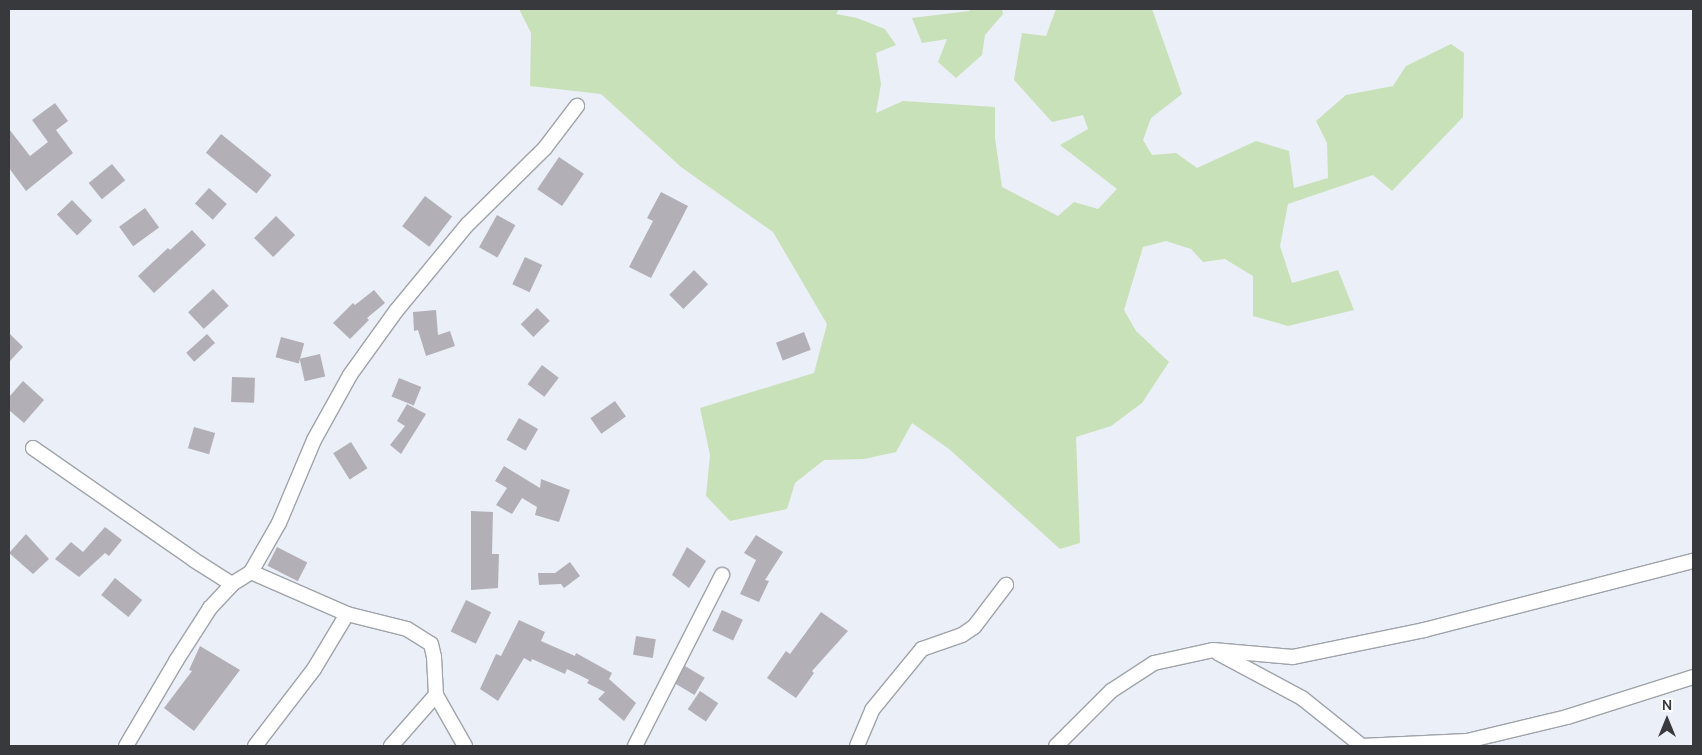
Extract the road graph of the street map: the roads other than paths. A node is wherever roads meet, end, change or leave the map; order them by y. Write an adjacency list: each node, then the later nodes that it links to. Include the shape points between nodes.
1 (577, 106): 4 (street, via 545,148 468,225 396,311 350,375 314,440 279,522)
2 (33, 448): 6 (street)
3 (1693, 561): 9 (street, via 1424,630 1293,658)
4 (251, 572): 6 (street); 8 (street)
5 (722, 575): 16 (street)
6 (232, 584): 12 (street, via 193,632)
7 (1006, 584): 17 (street, via 974,627 962,635 922,649 872,710)
8 (347, 614): 11 (street, via 407,629 431,644); 13 (street, via 314,670)
9 (1213, 650): 18 (street, via 1154,663 1111,691); 19 (street, via 1302,698)
10 (1693, 676): 19 (street, via 1567,717 1467,741)
11 (436, 695): 14 (street); 15 (street)
12 (126, 746)
13 (255, 746)
14 (391, 746)
15 (465, 746)
16 (635, 746)
17 (857, 746)
18 (1056, 746)
19 (1361, 746)

